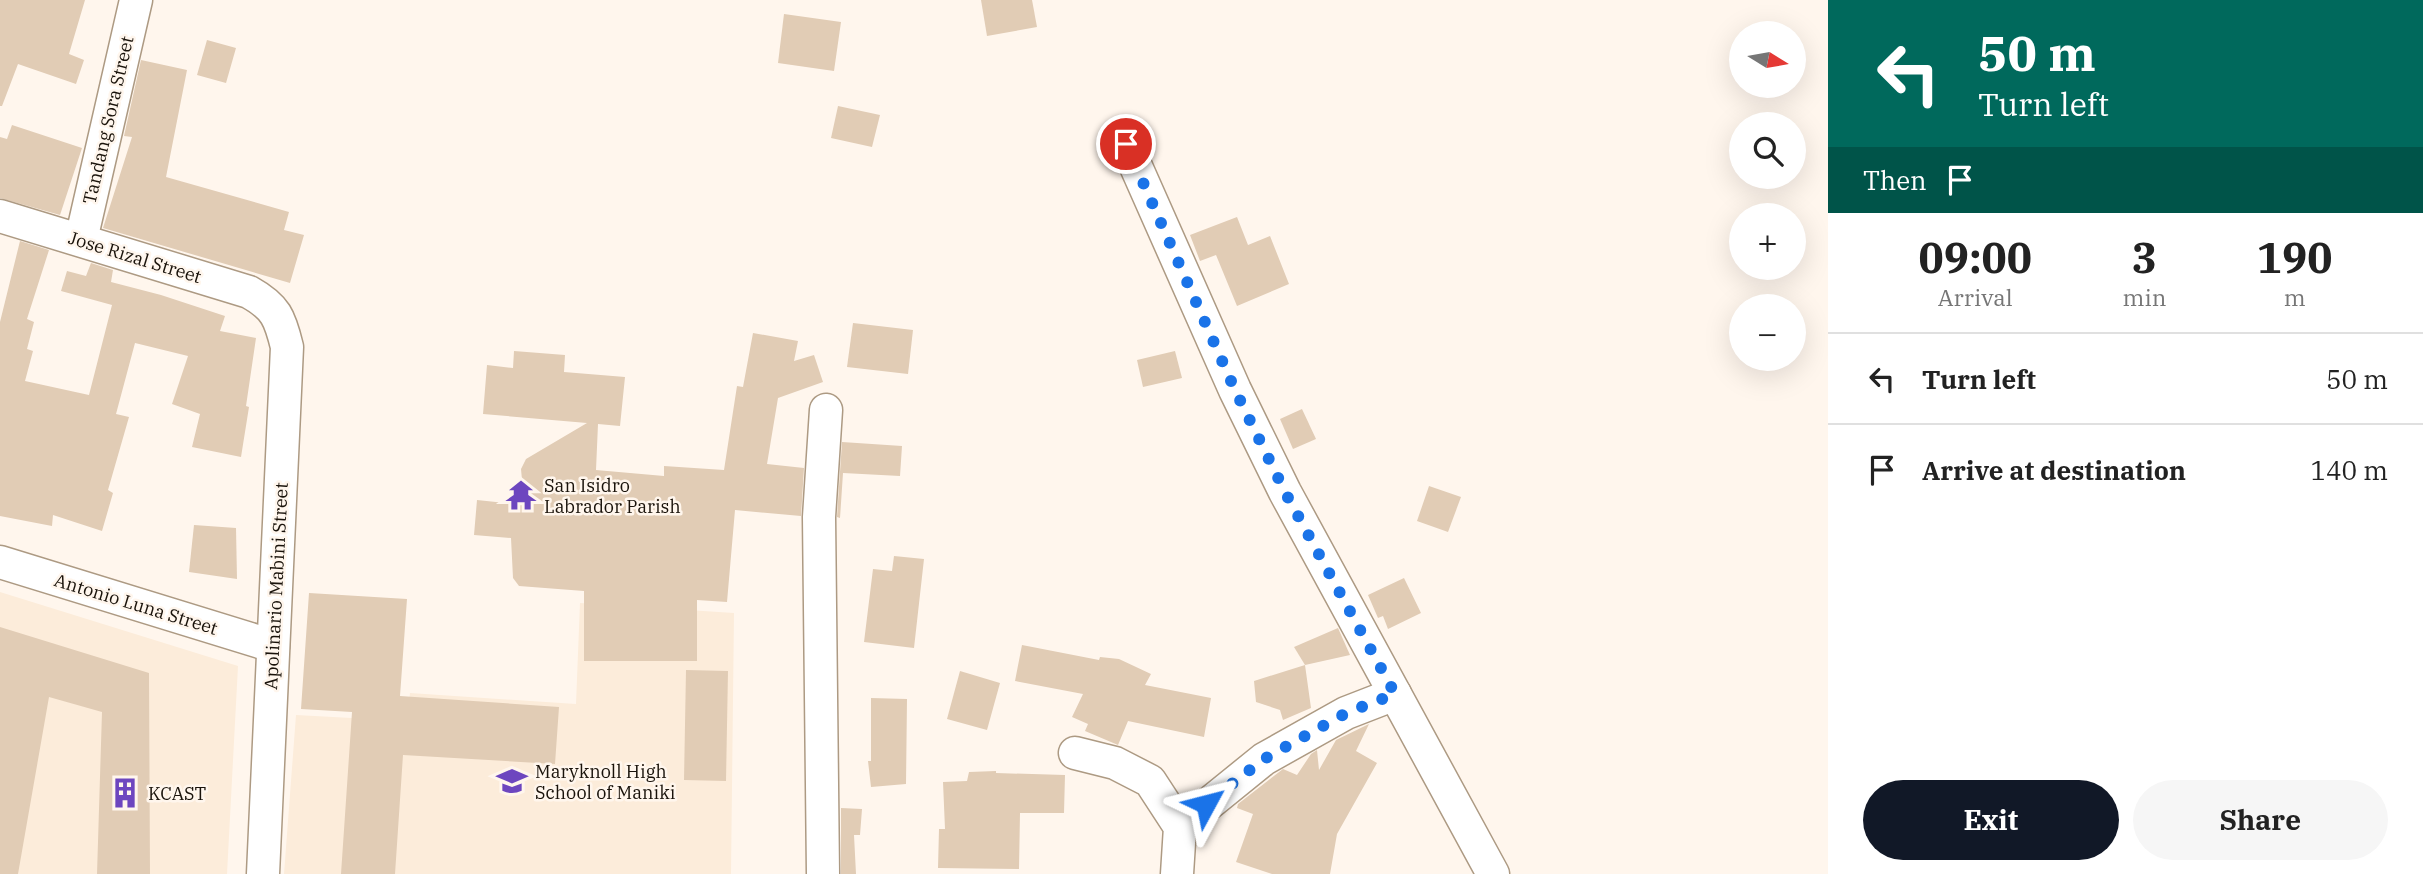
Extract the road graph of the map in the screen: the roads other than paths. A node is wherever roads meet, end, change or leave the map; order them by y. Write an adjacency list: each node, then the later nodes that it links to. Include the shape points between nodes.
1 (136, 0): 4 (street, Tandang Sora Street)
2 (1126, 144): 9 (street, via 1235,390)
3 (0, 216): 4 (street, Jose Rizal Street)
4 (81, 240): 5 (street, Jose Rizal Street, via 249,292)
5 (268, 303): 8 (street, Apolinario Mabini Street, via 281,321 287,347)
6 (826, 410): 13 (street, via 819,517)
7 (0, 562): 8 (street, Antonio Luna Street)
8 (272, 646): 12 (street, Apolinario Mabini Street)
9 (1395, 694): 11 (street, via 1346,713 1264,759); 15 (street)
10 (1074, 753): 11 (street, via 1115,763 1150,781)
11 (1180, 827): 14 (street)
12 (264, 874)
13 (823, 874)
14 (1177, 874)
15 (1493, 874)

